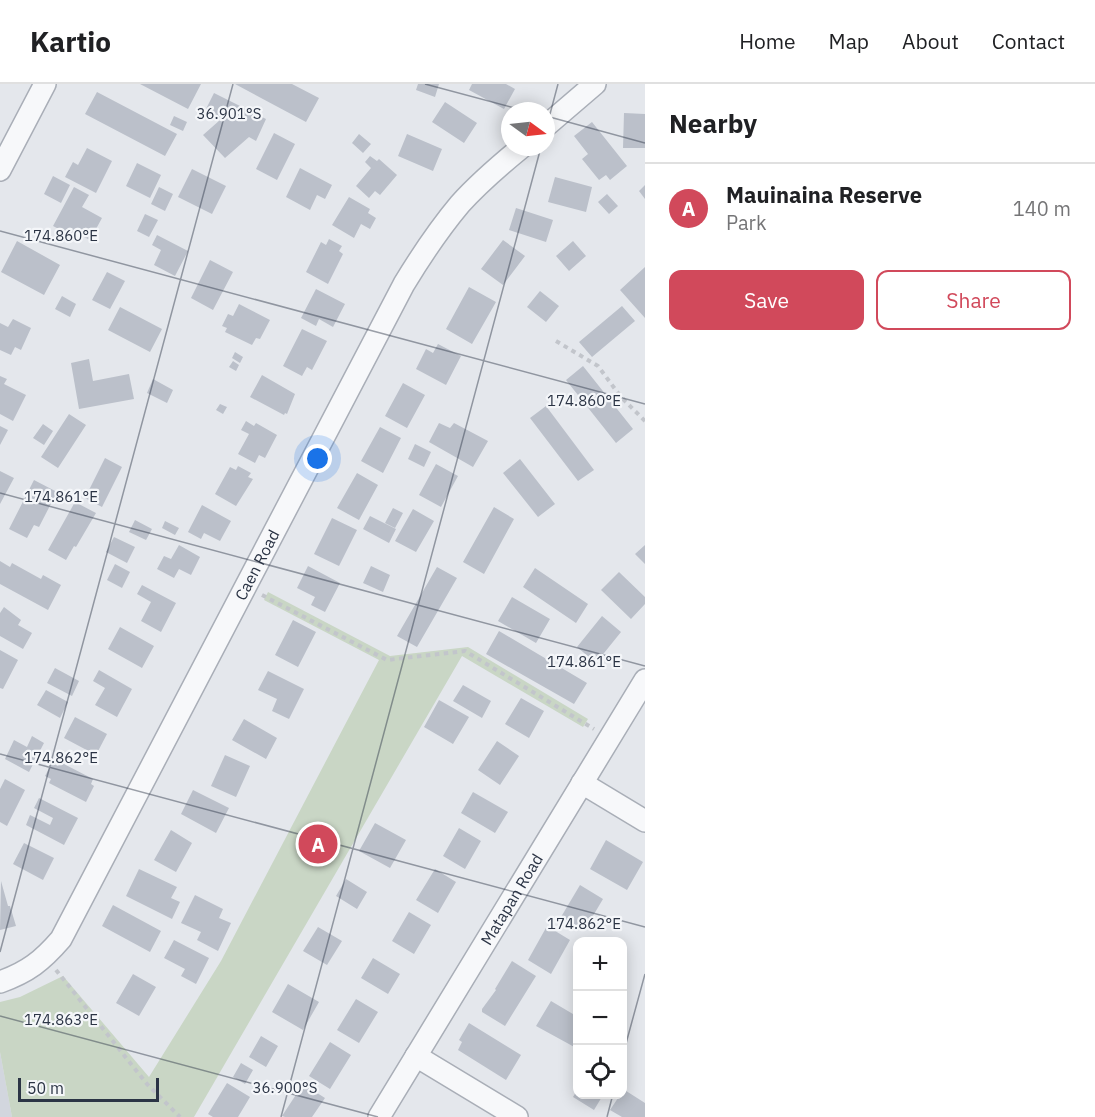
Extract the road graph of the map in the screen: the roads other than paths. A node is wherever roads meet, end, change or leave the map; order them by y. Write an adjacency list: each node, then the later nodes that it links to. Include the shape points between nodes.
1 (45, 84): 5 (street)
2 (595, 84): 3 (street)
3 (555, 118)
4 (511, 156): 9 (street, Caen Road, via 484,179 440,229 404,284 61,939 28,970)
5 (0, 170)
6 (645, 680): 7 (street, Matapan Road)
7 (582, 783): 8 (street); 10 (street, Matapan Road)
8 (645, 821)
9 (0, 982)
10 (416, 1056): 11 (street, Matapan Road); 12 (street)
11 (379, 1117)
12 (517, 1117)

